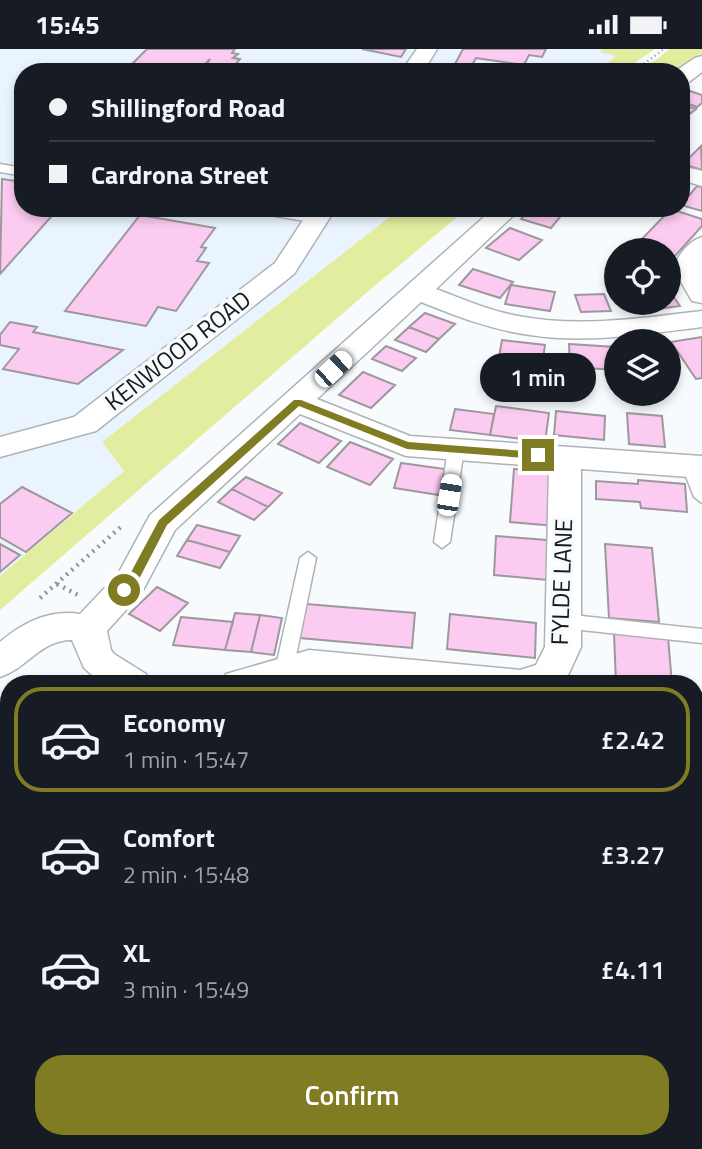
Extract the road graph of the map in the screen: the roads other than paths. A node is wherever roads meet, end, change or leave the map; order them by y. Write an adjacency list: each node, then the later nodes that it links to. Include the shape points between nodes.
1 (318, 217): 8 (street, KENWOOD ROAD, via 285,268 85,423)
2 (499, 217): 5 (street)
3 (702, 245): 4 (street, via 687,270)
4 (699, 285)
5 (417, 291): 6 (street, via 528,327 602,330); 7 (street)
6 (702, 319)
7 (297, 402): 9 (street, via 407,446); 16 (street, via 162,523 133,579)
8 (0, 447)
9 (456, 449): 10 (street); 13 (lane)
10 (565, 457): 11 (street); 15 (street, FYLDE LANE)
11 (696, 467): 12 (lane)
12 (702, 497)
13 (442, 542)
14 (308, 558): 19 (lane)
15 (563, 621): 17 (lane); 23 (street, FYLDE LANE, via 563,647)
16 (89, 629): 18 (street, via 58,625 29,637); 20 (street, via 98,664)
17 (702, 636)
18 (0, 663)
19 (284, 671): 21 (street, FYLDE LANE); 22 (street, FYLDE LANE, via 309,664)
20 (117, 675)
21 (270, 675)
22 (426, 675)
23 (550, 675)

